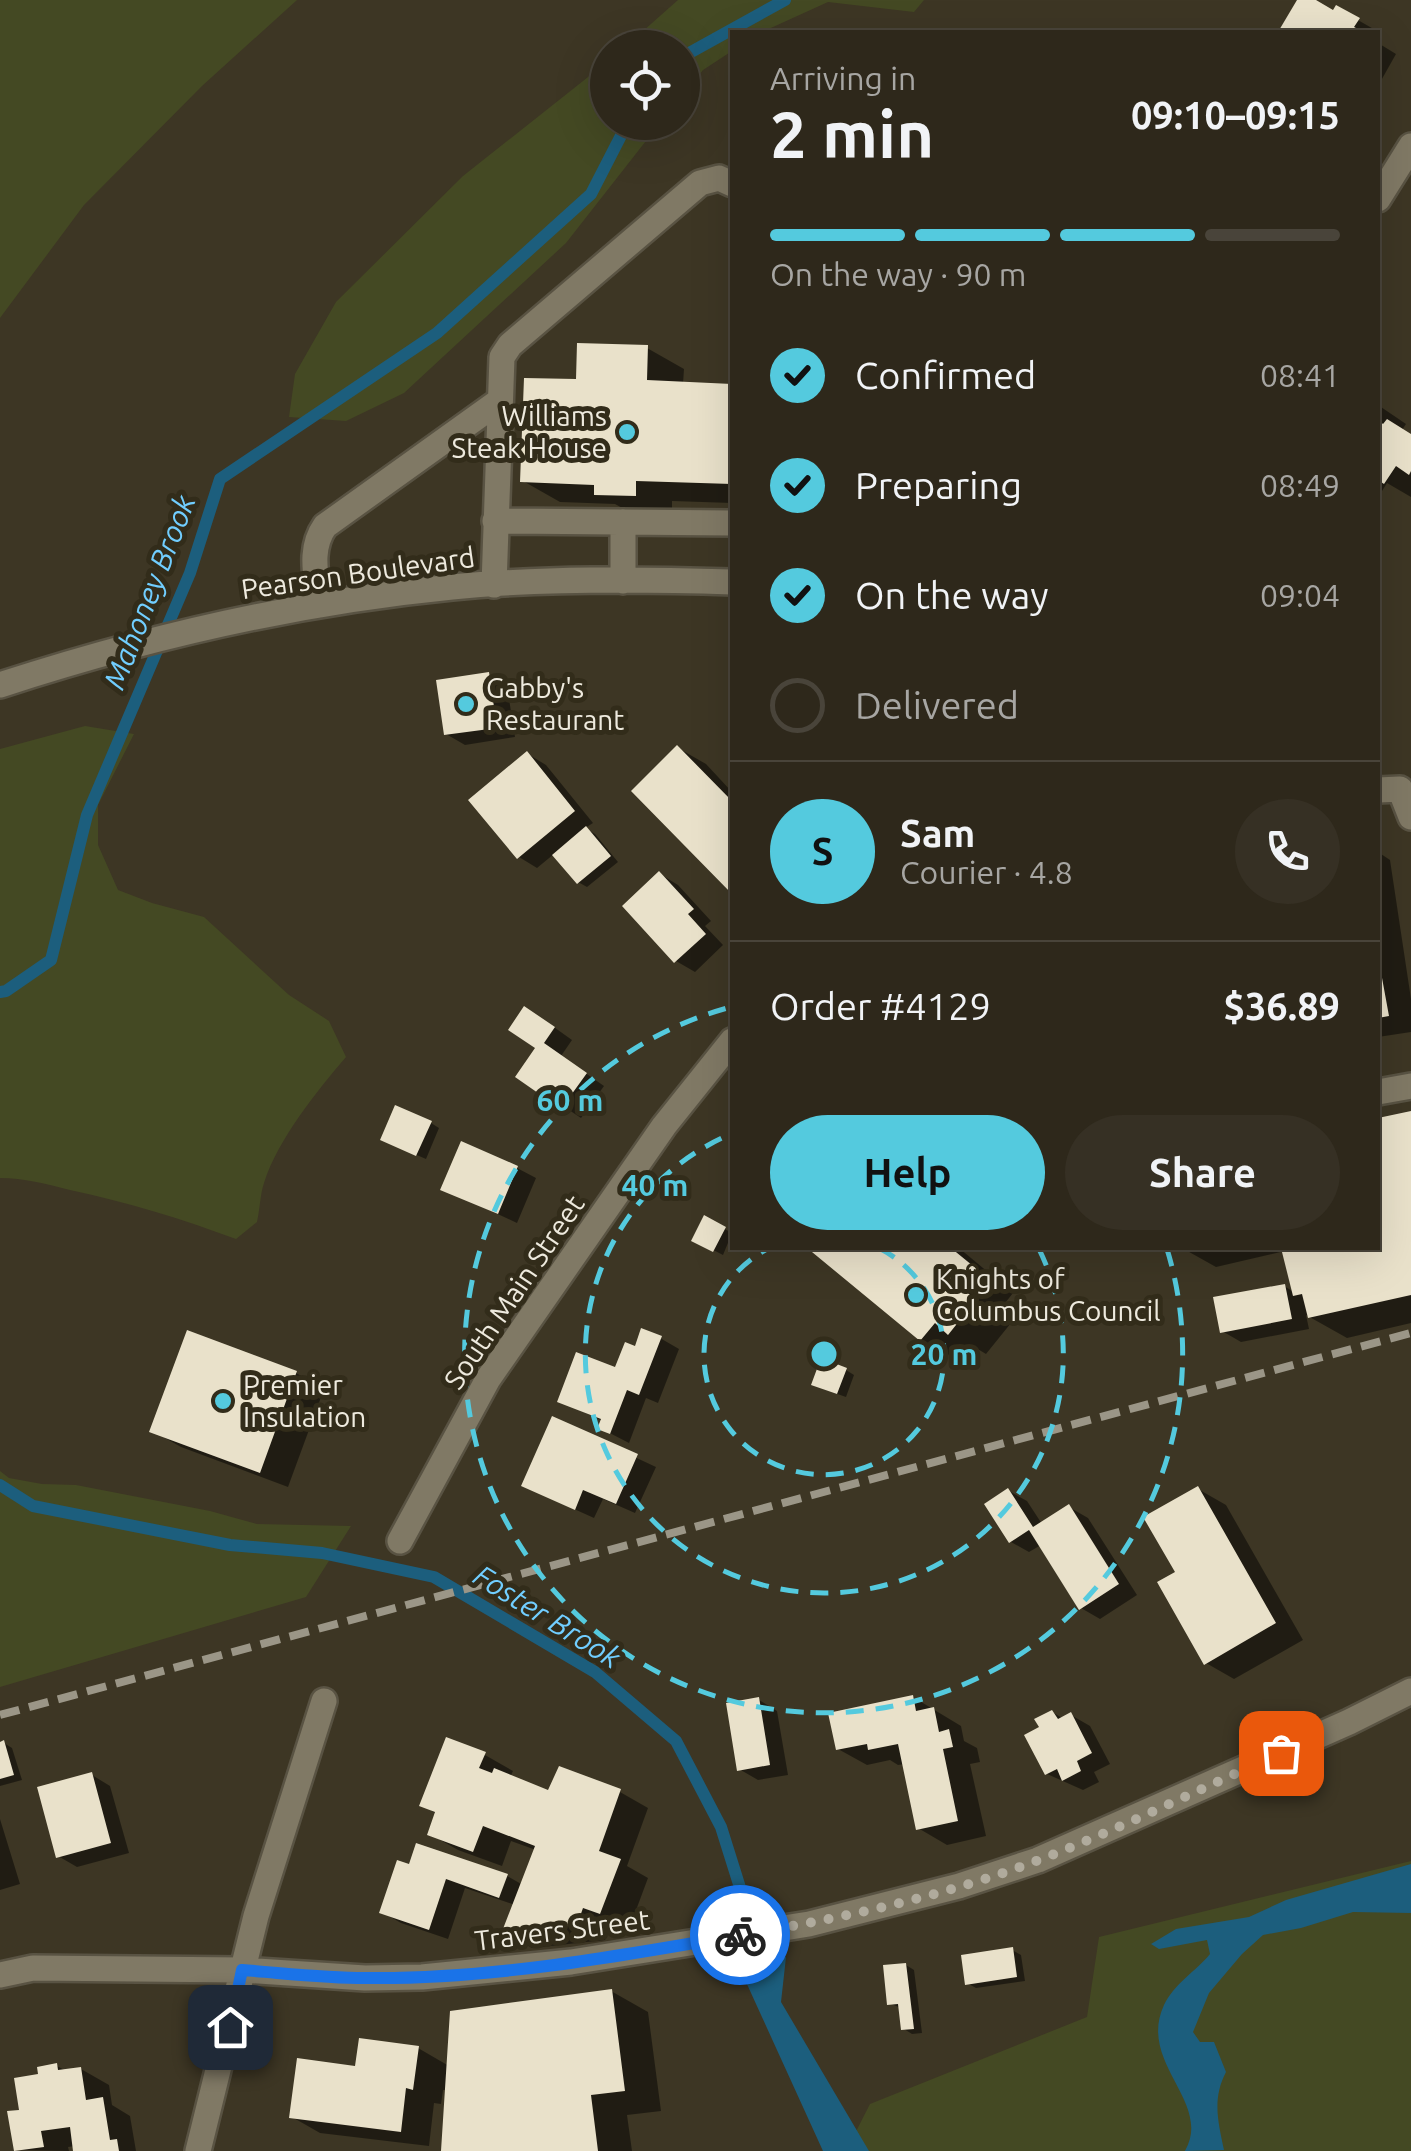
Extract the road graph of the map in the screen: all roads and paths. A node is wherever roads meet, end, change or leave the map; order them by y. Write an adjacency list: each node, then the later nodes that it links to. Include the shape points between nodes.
1 (1411, 146): 3 (street)
2 (730, 183): 4 (street, via 719,178 700,183 510,345 499,369)
3 (1380, 196)
4 (498, 402): 5 (street); 11 (street, via 325,526 314,550)
5 (495, 521): 6 (street); 10 (street)
6 (622, 522): 7 (street); 8 (street)
7 (730, 522)
8 (623, 581): 9 (street, Pearson Boulevard); 10 (street, Pearson Boulevard)
9 (730, 582)
10 (494, 585): 11 (street, Pearson Boulevard)
11 (319, 605): 12 (street, Pearson Boulevard, via 205,626)
12 (0, 685)
13 (1380, 790): 14 (street, via 1400,789)
14 (1411, 817)
15 (730, 1044): 18 (street, South Main Street, via 664,1126 488,1379)
16 (1411, 1086): 17 (street)
17 (1380, 1092)
18 (400, 1540)
19 (1411, 1691): 21 (street, Travers Street, via 1038,1860 809,1924 571,1962 422,1977)
20 (324, 1701): 21 (street)
21 (242, 1970): 22 (street, Travers Street, via 33,1968); 23 (street)
22 (0, 1975)
23 (198, 2151)

